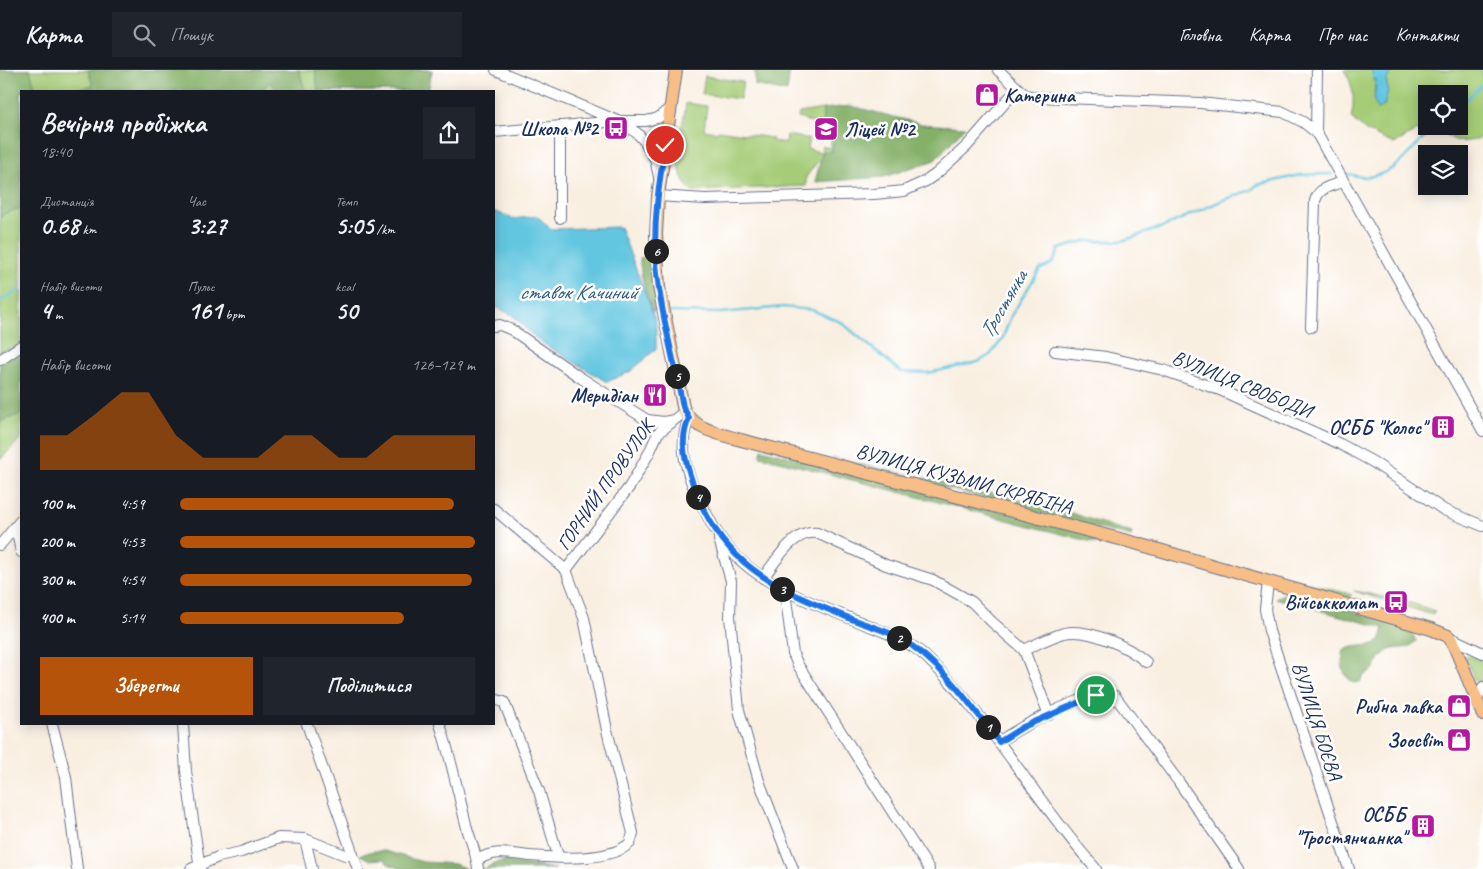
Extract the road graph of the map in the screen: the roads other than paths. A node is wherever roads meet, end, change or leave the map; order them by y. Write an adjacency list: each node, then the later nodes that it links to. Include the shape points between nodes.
1 (496, 70): 7 (street)
2 (676, 70): 6 (main road)
3 (998, 70): 5 (street)
4 (1317, 70): 10 (street)
5 (1025, 95): 10 (street, via 1200,103 1283,112); 13 (street, via 1010,97 967,146 936,174 904,191 705,199)
6 (671, 107): 7 (street, via 658,118); 12 (main road)
7 (618, 121): 8 (street); 12 (street, via 646,143 655,159)
8 (560, 126): 9 (street); 14 (street)
9 (495, 132)
10 (1316, 132): 11 (street)
11 (1343, 182): 16 (street, via 1322,189 1315,201); 21 (street)
12 (660, 183): 13 (main road)
13 (658, 196): 20 (main road, via 656,263)
14 (560, 218)
15 (495, 326): 20 (street, via 512,330 647,420 660,423)
16 (1311, 327)
17 (20, 347): 19 (street)
18 (1055, 351): 24 (street, ВУЛИЦЯ СВОБОДИ, via 1106,357 1163,370 1220,390 1340,444 1444,510)
19 (0, 360)
20 (683, 417): 25 (street, via 686,462 695,491); 28 (street, ГОРНИЙ ПРОВУЛОК, via 658,433 630,486); 30 (main road, ВУЛИЦЯ КУЗЬМИ СКРЯБІНА, via 706,429 741,440 1135,543)
21 (1483, 431)
22 (495, 510): 28 (street)
23 (19, 523): 26 (street); 27 (street)
24 (1483, 526)
25 (718, 535): 29 (street); 54 (street, via 731,581 730,617 739,710 759,781)
26 (20, 538)
27 (0, 545)
28 (566, 570): 48 (street, via 584,618 607,730 634,833 630,843 614,853)
29 (763, 578): 31 (street); 33 (street, via 796,538 805,533 817,533 886,565 955,590)
30 (1268, 582): 32 (main road, ВУЛИЦЯ КУЗЬМИ СКРЯБІНА, via 1393,617); 58 (street, ВУЛИЦЯ БОЄВА, via 1265,609 1269,631)
31 (785, 591): 45 (street, via 899,638 923,654); 55 (street, via 793,654 798,665)
32 (1449, 637): 34 (street); 38 (main road)
33 (1024, 650): 35 (street, via 1072,632 1109,641); 39 (street)
34 (1483, 653)
35 (1146, 662)
36 (1483, 687): 38 (street)
37 (495, 699): 48 (street, via 504,702 539,791)
38 (1477, 700): 40 (main road)
39 (1049, 715): 45 (street, via 1012,732); 57 (street, via 1096,695 1115,696)
40 (1483, 715)
41 (52, 725): 51 (street, via 66,777)
42 (183, 725): 50 (street)
43 (306, 725): 47 (street)
44 (440, 725): 49 (street)
45 (999, 742): 56 (street)
46 (305, 839): 47 (street, via 345,855); 50 (street, via 269,840 241,852 211,859); 52 (street)
47 (353, 855): 53 (street)
48 (558, 856): 49 (street, via 495,853)
49 (478, 864)
50 (197, 868)
51 (77, 869)
52 (312, 869)
53 (358, 869)
54 (793, 869)
55 (929, 869)
56 (1096, 869)
57 (1239, 869)
58 (1349, 869)

